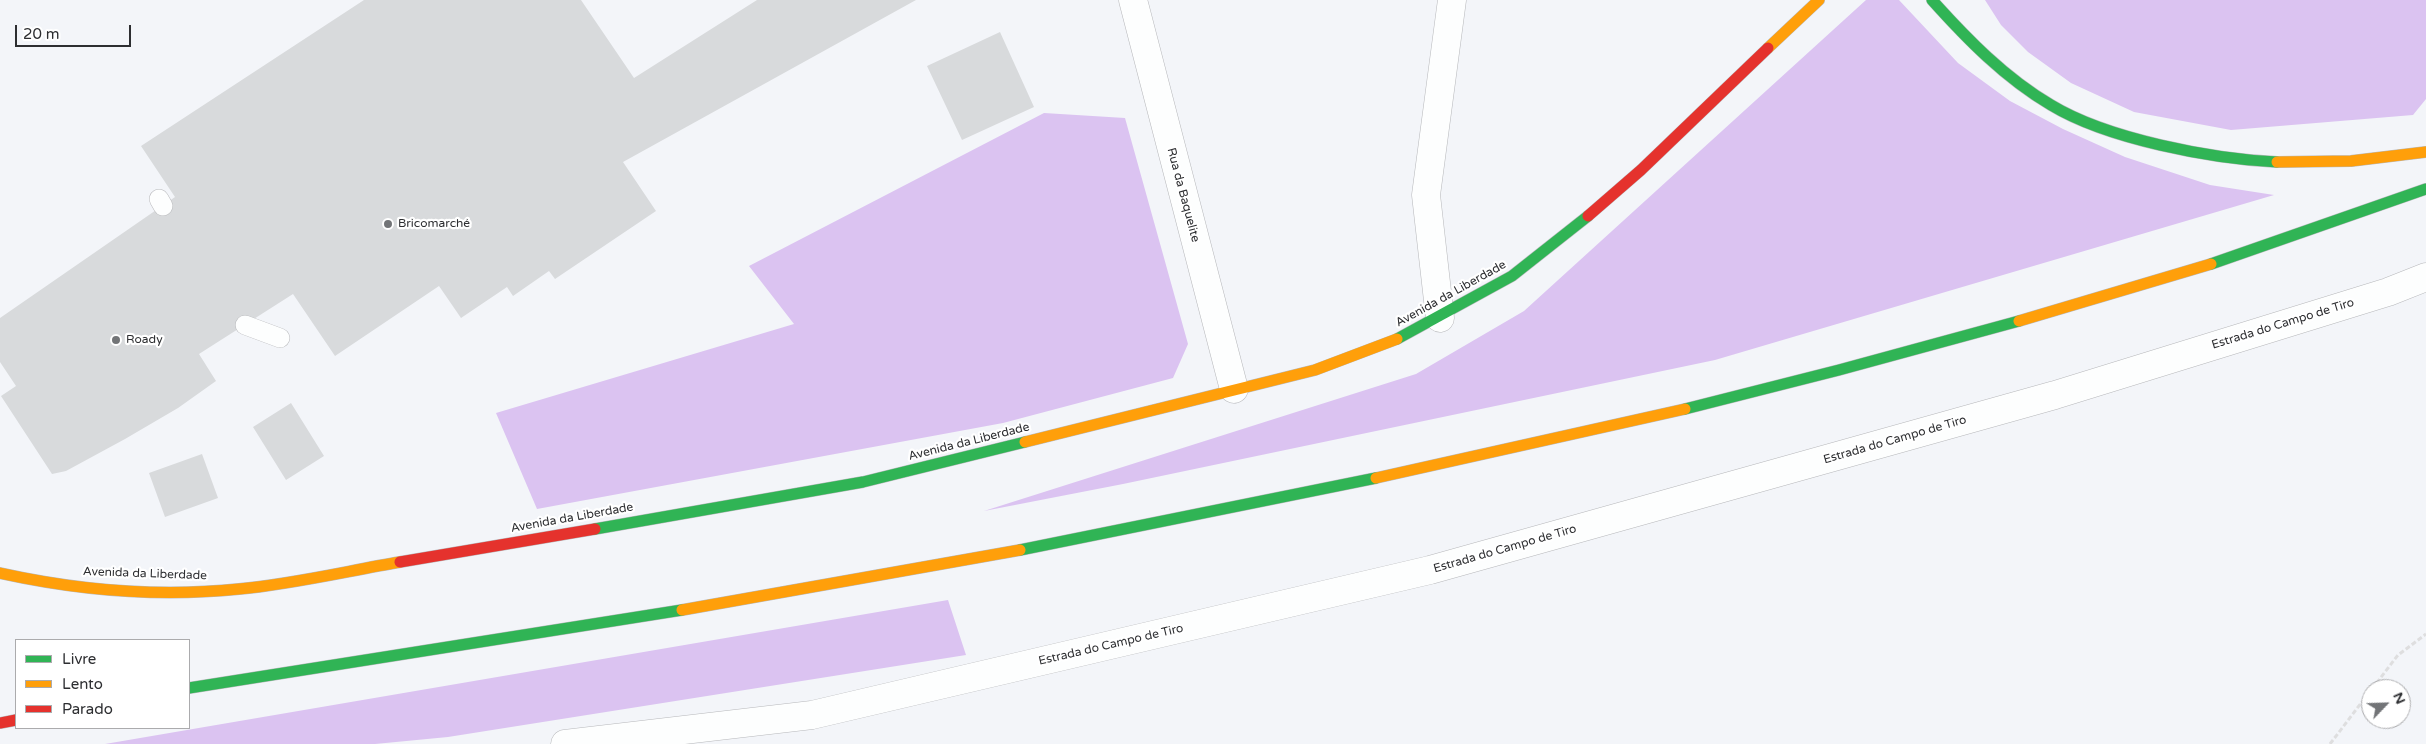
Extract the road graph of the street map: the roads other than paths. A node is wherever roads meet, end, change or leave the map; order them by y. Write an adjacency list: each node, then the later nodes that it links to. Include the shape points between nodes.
1 (1133, 0): 11 (street, Rua da Baquelite)
2 (1452, 0): 8 (street, via 1426,195)
3 (1820, 0): 8 (main road, Avenida da Liberdade, via 1641,170 1560,240 1512,276)
4 (1932, 0): 5 (main road, via 2006,75 2051,106 2102,129 2173,146 2275,162 2389,158)
5 (2426, 152)
6 (2426, 189): 13 (main road, via 2159,280 1998,328 1697,405 1396,475 882,576)
7 (2426, 277): 15 (street, Estrada do Campo de Tiro, via 2388,292 2054,395 1430,570 812,714)
8 (1440, 318): 11 (main road, Avenida da Liberdade, via 1408,335 1348,359)
9 (245, 325): 10 (lane)
10 (280, 338)
11 (1234, 389): 12 (main road, Avenida da Liberdade, via 796,496 239,589 115,589 52,584)
12 (0, 573)
13 (190, 688)
14 (15, 720): 16 (main road)
15 (772, 720): 17 (street, Estrada do Campo de Tiro); 18 (street)
16 (0, 723)
17 (566, 744)
18 (752, 744)

